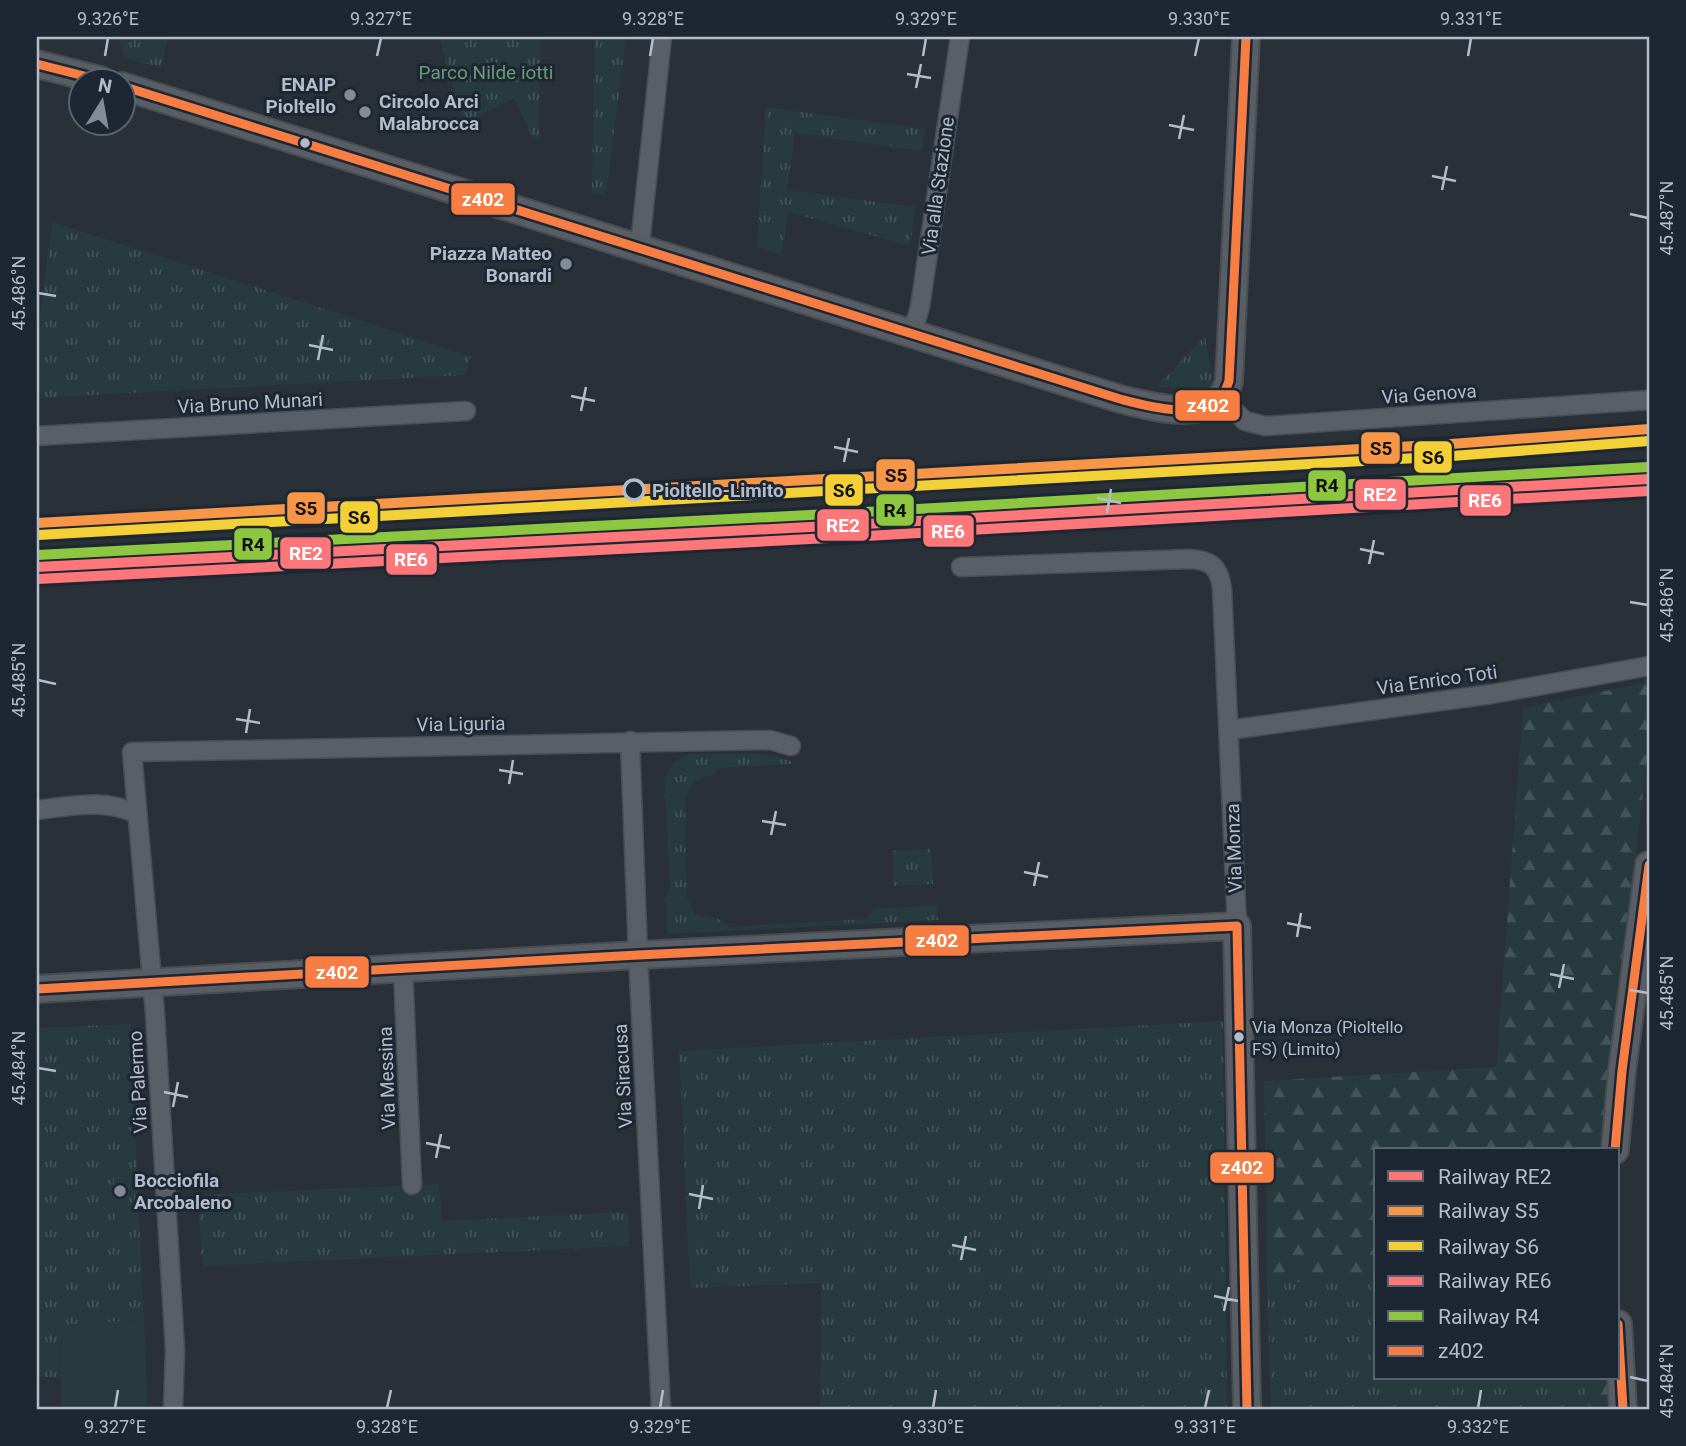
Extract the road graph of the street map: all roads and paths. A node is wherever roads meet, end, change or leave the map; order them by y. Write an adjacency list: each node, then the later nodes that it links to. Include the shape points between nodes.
1 (662, 37): 7 (street)
2 (960, 37): 8 (street, Via alla Stazione, via 920,307)
3 (1246, 37): 9 (street, via 1231,369)
4 (37, 64): 5 (street)
5 (66, 71)
6 (136, 90): 7 (street)
7 (637, 248): 8 (street)
8 (912, 334): 9 (street, via 1152,407 1198,409)
9 (1222, 399): 10 (street, Via Genova, via 1245,421 1265,426)
10 (1649, 400)
11 (467, 411): 12 (street, Via Bruno Munari)
12 (37, 436)
13 (961, 567): 15 (street, Via Monza, via 1209,562 1220,576)
14 (1649, 666): 15 (street, Via Enrico Toti, via 1473,697)
15 (1229, 730): 22 (street, Via Monza)
16 (630, 741): 17 (street, Via Liguria, via 770,740); 18 (street, Via Liguria); 23 (street, Via Siracusa)
17 (791, 746)
18 (132, 752): 20 (street, Via Palermo)
19 (37, 810): 20 (street, via 104,804)
20 (137, 814): 25 (street, Via Palermo)
21 (1649, 865): 27 (street)
22 (1237, 926): 23 (street); 32 (street, Via Monza)
23 (638, 955): 24 (street); 31 (street, Via Siracusa)
24 (403, 968): 25 (street); 28 (street, Via Messina)
25 (153, 982): 26 (street); 30 (street, Via Palermo, via 175,1350)
26 (37, 989)
27 (1615, 1148)
28 (412, 1185)
29 (1620, 1358): 33 (street)
30 (173, 1409)
31 (661, 1409)
32 (1247, 1409)
33 (1623, 1409)

